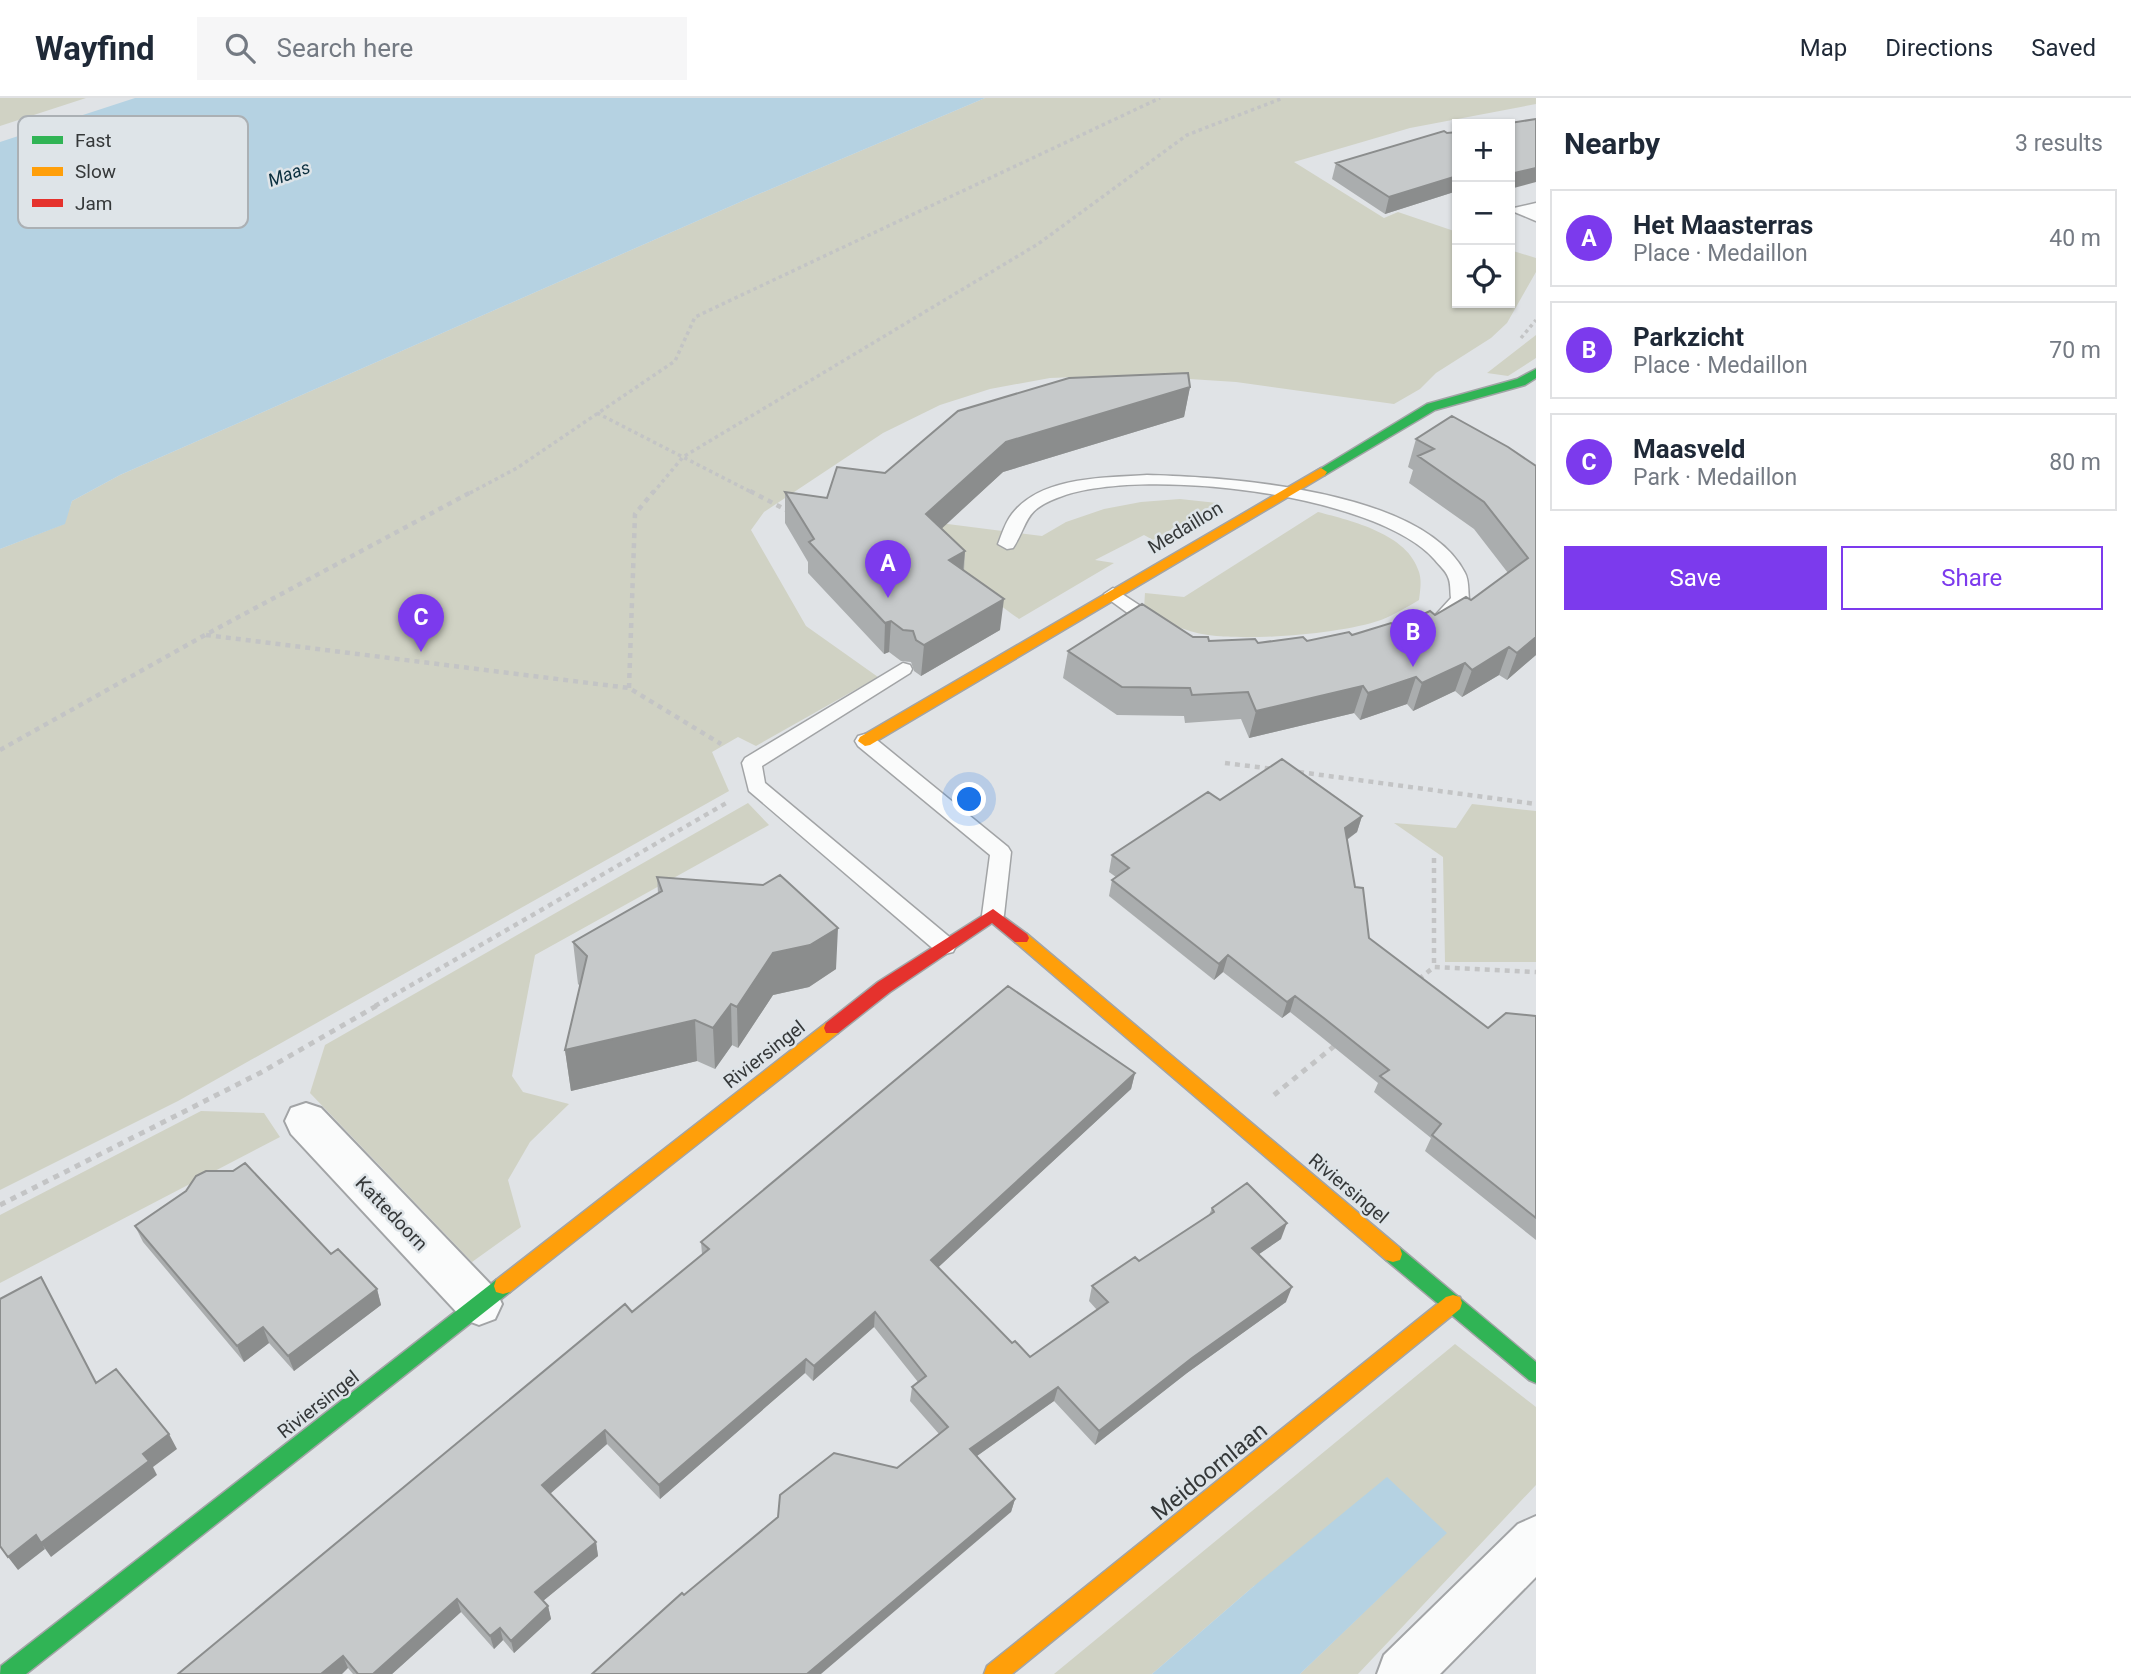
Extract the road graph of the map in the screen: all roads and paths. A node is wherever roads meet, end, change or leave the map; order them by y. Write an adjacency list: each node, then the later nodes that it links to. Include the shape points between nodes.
1 (1160, 98): 6 (path, via 695,317 675,361)
2 (1283, 98): 7 (path, via 1187,135 1038,244)
3 (1536, 207): 4 (lane, via 1519,211)
4 (1536, 217)
5 (1536, 373): 8 (street, Medaillon, via 1521,382 1431,407)
6 (597, 413): 7 (path); 13 (path, via 517,468)
7 (682, 457): 9 (path); 16 (path, via 635,514)
8 (1286, 492): 10 (lane, via 1195,479 1105,481 1054,492 1018,517); 11 (street, Medaillon); 12 (lane, via 1358,508 1404,527 1438,550 1457,573 1460,599 1440,620)
9 (795, 514)
10 (1007, 544)
11 (1113, 594): 14 (lane); 17 (street, Medaillon)
12 (1417, 629)
13 (205, 635): 16 (path); 18 (path)
14 (1174, 635)
15 (903, 669): 19 (lane)
16 (629, 688): 19 (path)
17 (865, 741): 26 (lane, via 1001,852)
18 (0, 750)
19 (752, 763): 23 (lane)
20 (1225, 763): 21 (path)
21 (1281, 770)
22 (1293, 772): 24 (path)
23 (756, 786): 27 (lane); 34 (path, via 260,1073)
24 (1536, 804)
25 (1434, 858): 28 (path)
26 (993, 915): 27 (street, Riviersingel); 33 (street, Riviersingel)
27 (945, 946): 36 (street, Riviersingel, via 884,988)
28 (1434, 967): 29 (path); 30 (path)
29 (1536, 972)
30 (1412, 984)
31 (1347, 1036): 33 (path)
32 (306, 1121): 36 (street, Kattedoorn)
33 (1239, 1123): 35 (street, Riviersingel)
34 (0, 1205)
35 (1452, 1303): 37 (street, Riviersingel); 40 (street, Meidoornlaan)
36 (479, 1304): 39 (street, Riviersingel)
37 (1534, 1369)
38 (1536, 1541): 41 (street)
39 (9, 1674)
40 (995, 1674)
41 (1403, 1674)

